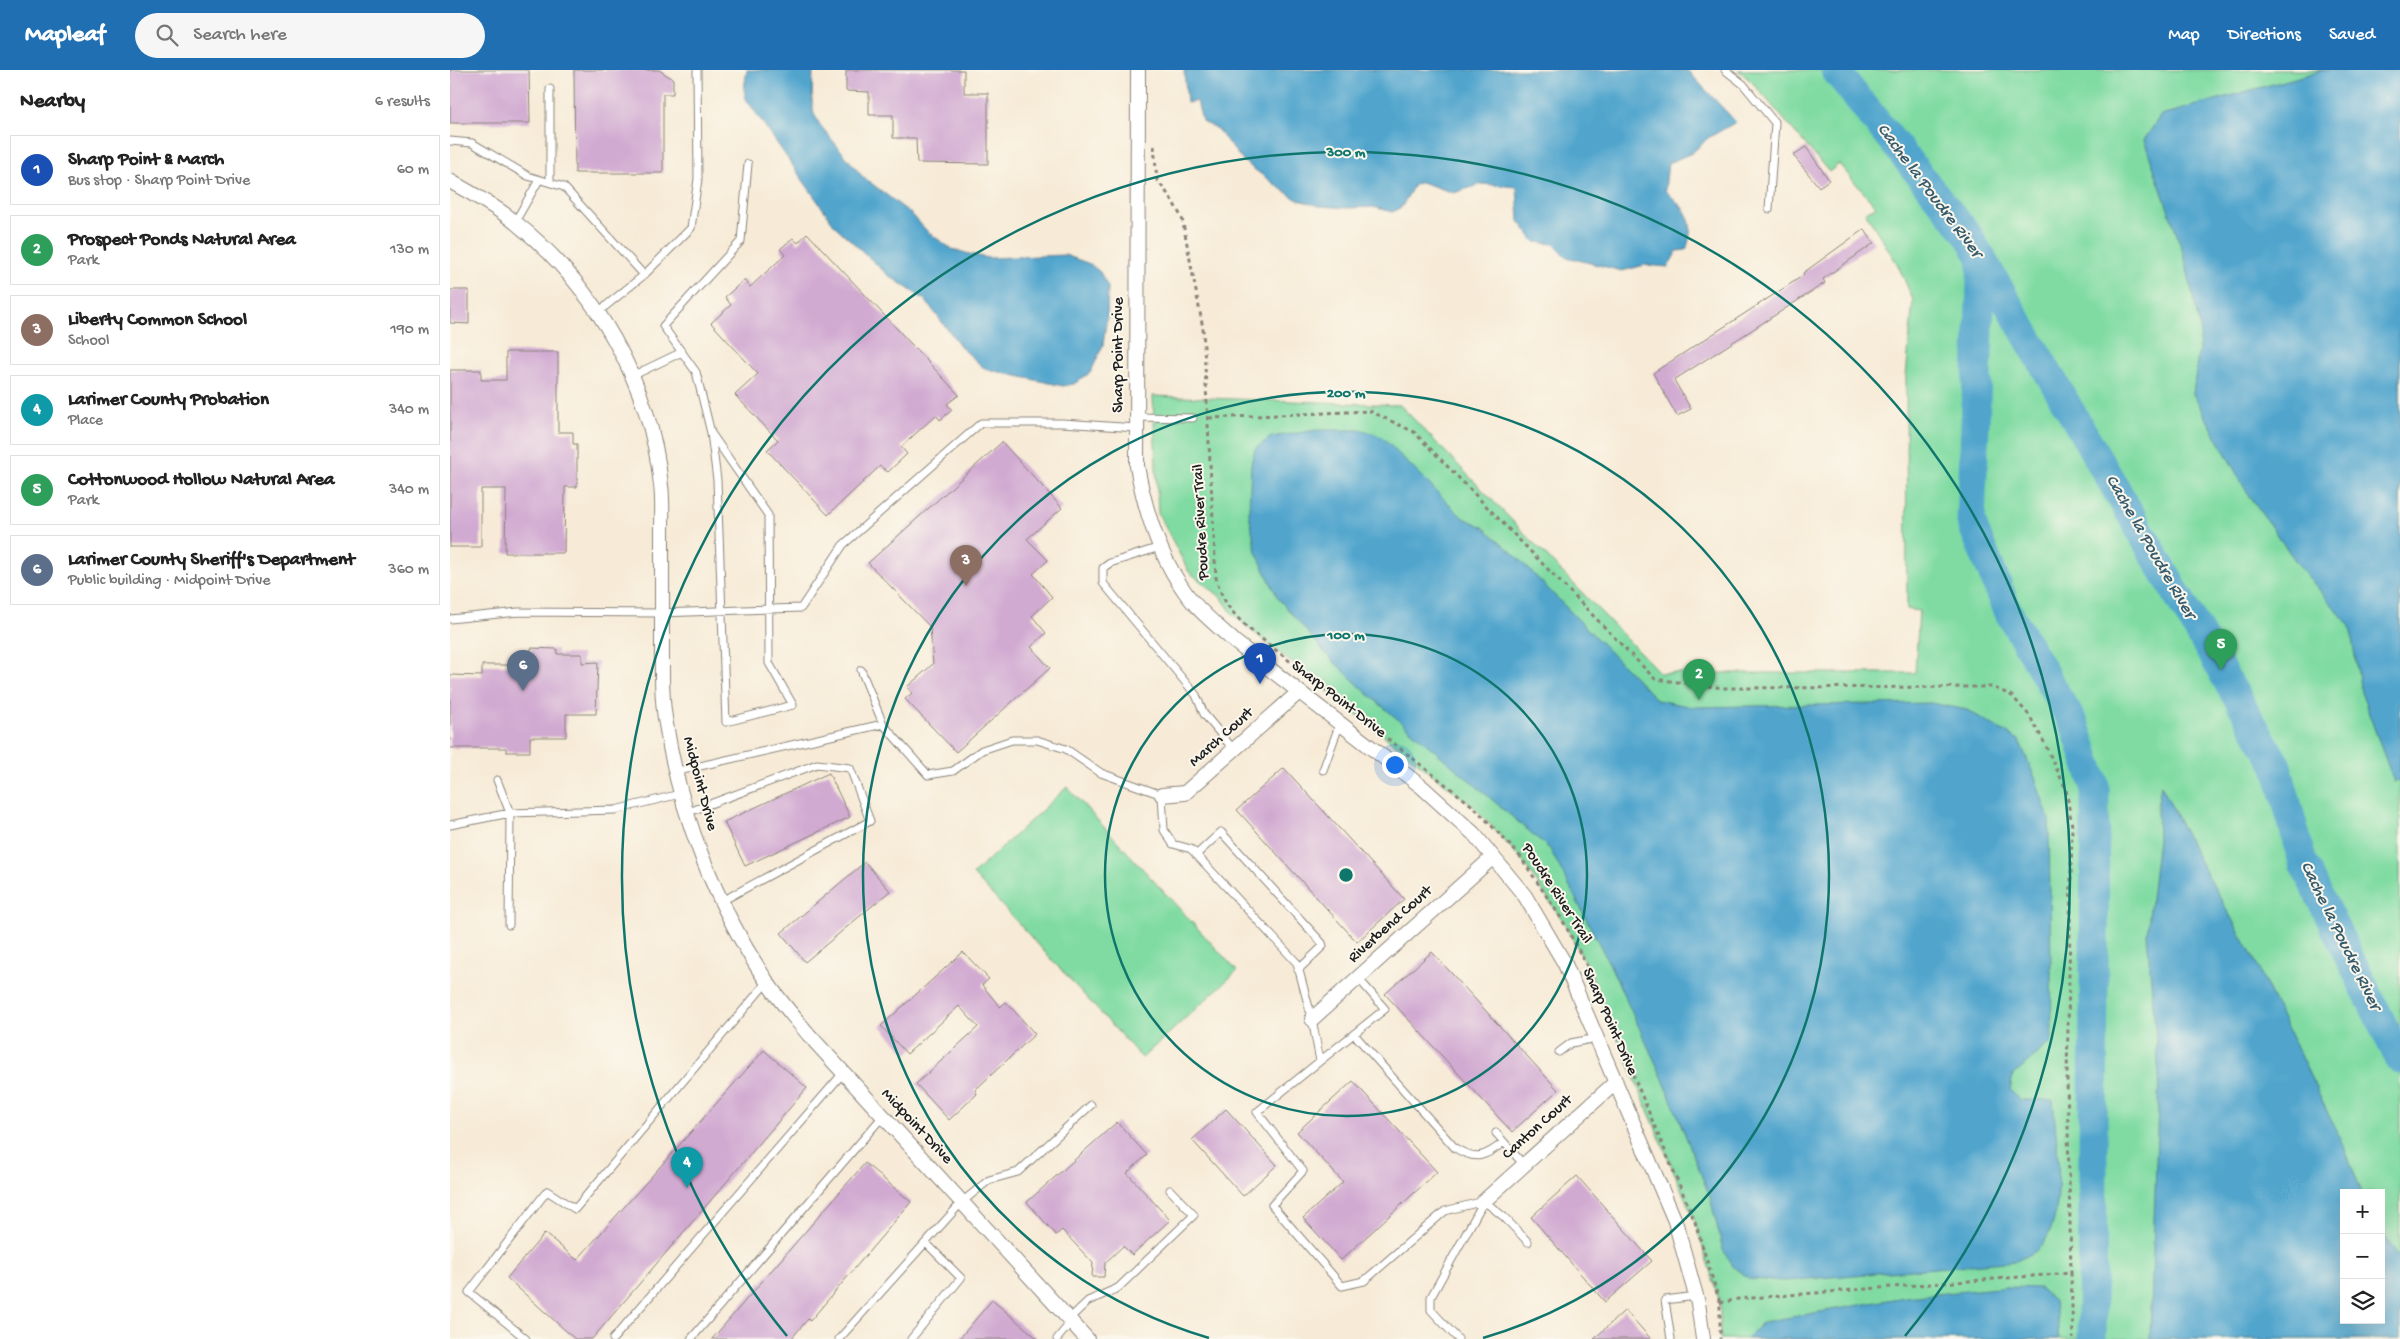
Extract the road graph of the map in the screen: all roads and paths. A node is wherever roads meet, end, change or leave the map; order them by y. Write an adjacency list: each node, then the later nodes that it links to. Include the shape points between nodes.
1 (697, 70): 13 (lane, via 698,179 691,228)
2 (1138, 70): 19 (street, Sharp Point Drive)
3 (1725, 70): 11 (lane, via 1743,84 1775,124)
4 (550, 90): 10 (lane)
5 (1154, 138): 18 (path, Poudre River Trail, via 1157,180 1182,218 1203,328)
6 (450, 142): 8 (lane, via 472,143)
7 (748, 164): 15 (lane, via 741,241 663,326)
8 (539, 180): 10 (lane); 12 (lane)
9 (450, 181): 12 (street, Midpoint Drive)
10 (550, 182): 13 (lane, via 564,187)
11 (1769, 209)
12 (516, 222): 14 (street, Midpoint Drive, via 567,272)
13 (644, 275): 14 (lane)
14 (597, 313): 16 (street, Midpoint Drive)
15 (682, 352): 16 (lane); 20 (lane, via 696,372)
16 (632, 376): 24 (street, Midpoint Drive, via 648,422 662,487)
17 (1193, 418): 19 (lane)
18 (1209, 418): 63 (path, via 1370,411 1414,432 1655,679 1722,688 1993,686 2012,696 2043,740 2066,789 2072,826 2066,1077); 65 (path, Poudre River Trail, via 1216,578 1222,598 1248,628 1474,807 1520,856 1563,921 1589,970 1695,1222)
19 (1137, 423): 21 (street, Sharp Point Drive, via 1137,466 1144,503); 22 (lane, via 981,422 843,545 800,608)
20 (711, 433): 22 (lane, via 768,515); 23 (lane, via 717,480)
21 (1160, 547): 27 (street, Sharp Point Drive, via 1186,594 1235,642); 30 (lane, via 1110,563 1103,568 1103,583 1196,695 1204,714)
22 (768, 609): 23 (lane); 23 (lane, via 769,663 793,705 726,722)
23 (723, 611): 24 (lane)
24 (662, 613): 25 (lane, via 518,612); 32 (street, Midpoint Drive, via 662,687)
25 (450, 619)
26 (861, 670): 29 (lane)
27 (1300, 692): 28 (street, Sharp Point Drive); 30 (street, March Court)
28 (1340, 723): 31 (lane); 40 (street, Sharp Point Drive, via 1422,786 1474,834)
29 (883, 724): 32 (lane); 35 (lane, via 928,775 954,771 982,750 1012,740 1037,740 1066,749 1101,773)
30 (1234, 750): 35 (street, March Court, via 1185,794)
31 (1323, 770)
32 (674, 772): 34 (street, Midpoint Drive)
33 (498, 780): 36 (lane)
34 (680, 794): 36 (lane, via 615,810); 37 (street, Midpoint Drive)
35 (1162, 795): 39 (lane, via 1164,830 1173,844 1191,849)
36 (510, 813): 38 (lane); 42 (lane)
37 (686, 813): 41 (street, Midpoint Drive); 41 (lane, via 816,764 850,768 870,821)
38 (450, 825)
39 (1196, 855): 43 (lane, via 1297,963); 43 (lane, via 1221,832 1322,943 1323,946)
40 (1493, 857): 44 (street, Riverbend Court); 48 (street, Sharp Point Drive, via 1525,896 1565,964)
41 (722, 901): 45 (street, Midpoint Drive)
42 (509, 925)
43 (1298, 970): 46 (lane)
44 (1358, 978): 46 (street, Riverbend Court); 47 (lane, via 1385,1009)
45 (767, 982): 51 (street, Midpoint Drive, via 809,1036); 67 (lane, via 575,1209 547,1192 470,1292)
46 (1312, 1019): 50 (lane)
47 (1354, 1034): 50 (lane); 56 (lane, via 1455,1148 1479,1156 1490,1153)
48 (1597, 1038): 49 (lane, via 1571,1043); 52 (street, Sharp Point Drive)
49 (1559, 1052)
50 (1320, 1062): 59 (lane, via 1257,1112 1303,1171 1272,1205 1342,1286 1364,1282 1445,1211)
51 (844, 1073): 54 (street, Midpoint Drive); 68 (lane)
52 (1616, 1082): 57 (street, Canton Court); 64 (street, Sharp Point Drive, via 1675,1222)
53 (1091, 1105): 60 (lane, via 1018,1172 989,1180)
54 (883, 1116): 60 (street, Midpoint Drive); 69 (lane)
55 (1496, 1133): 56 (lane)
56 (1504, 1142): 57 (lane)
57 (1524, 1165): 59 (street, Canton Court)
58 (1170, 1190): 66 (lane, via 1194,1215 1118,1288 1088,1301)
59 (1484, 1201): 61 (lane); 74 (lane, via 1431,1297 1431,1310)
60 (962, 1202): 62 (lane); 66 (street, Midpoint Drive)
61 (1528, 1242)
62 (926, 1243): 70 (lane); 71 (lane, via 961,1278)
63 (2071, 1274): 65 (path, via 1738,1299); 78 (path)
64 (1696, 1296): 75 (lane, via 1665,1300); 76 (street, Sharp Point Drive)
65 (1720, 1303): 77 (path, Poudre River Trail)
66 (1070, 1320): 72 (lane); 73 (street, Midpoint Drive)
67 (526, 1339)
68 (612, 1339)
69 (690, 1339)
70 (839, 1339)
71 (911, 1339)
72 (1057, 1339)
73 (1087, 1339)
74 (1458, 1339)
75 (1671, 1339)
76 (1703, 1339)
77 (1720, 1339)
78 (2073, 1339)

